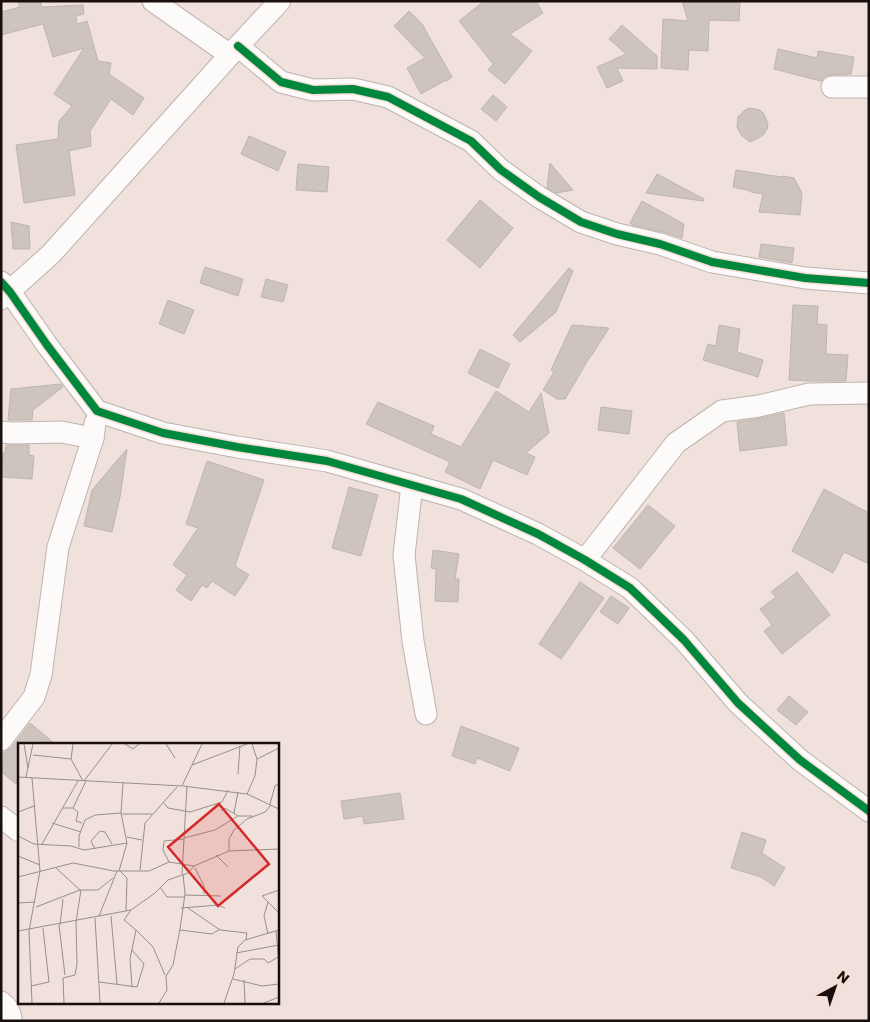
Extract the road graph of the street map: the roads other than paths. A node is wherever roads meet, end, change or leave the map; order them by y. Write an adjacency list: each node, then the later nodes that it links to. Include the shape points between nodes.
1 (153, 1): 3 (street)
2 (280, 1): 3 (street)
3 (234, 50): 6 (street, via 282,82 313,90 353,88 396,100 471,140 501,170 581,222 712,262 805,278); 7 (street, via 51,254)
4 (832, 87): 5 (street)
5 (869, 87)
6 (869, 283)
7 (4, 291): 9 (street)
8 (869, 393): 13 (street, via 808,394 722,411 676,443)
9 (97, 411): 11 (street); 12 (street, via 163,433 327,461)
10 (1, 432): 11 (street, via 61,432)
11 (93, 438): 15 (street, via 58,547 41,675 34,697)
12 (412, 486): 13 (street, via 461,499 538,534); 14 (street, via 404,555 413,641)
13 (585, 560): 16 (street, via 630,588 684,640 738,704 800,760)
14 (426, 714)
15 (1, 740)
16 (869, 811)
17 (1, 817): 18 (street)
18 (18, 830)
19 (1, 1002): 20 (street, via 7,1006)
20 (11, 1021)

